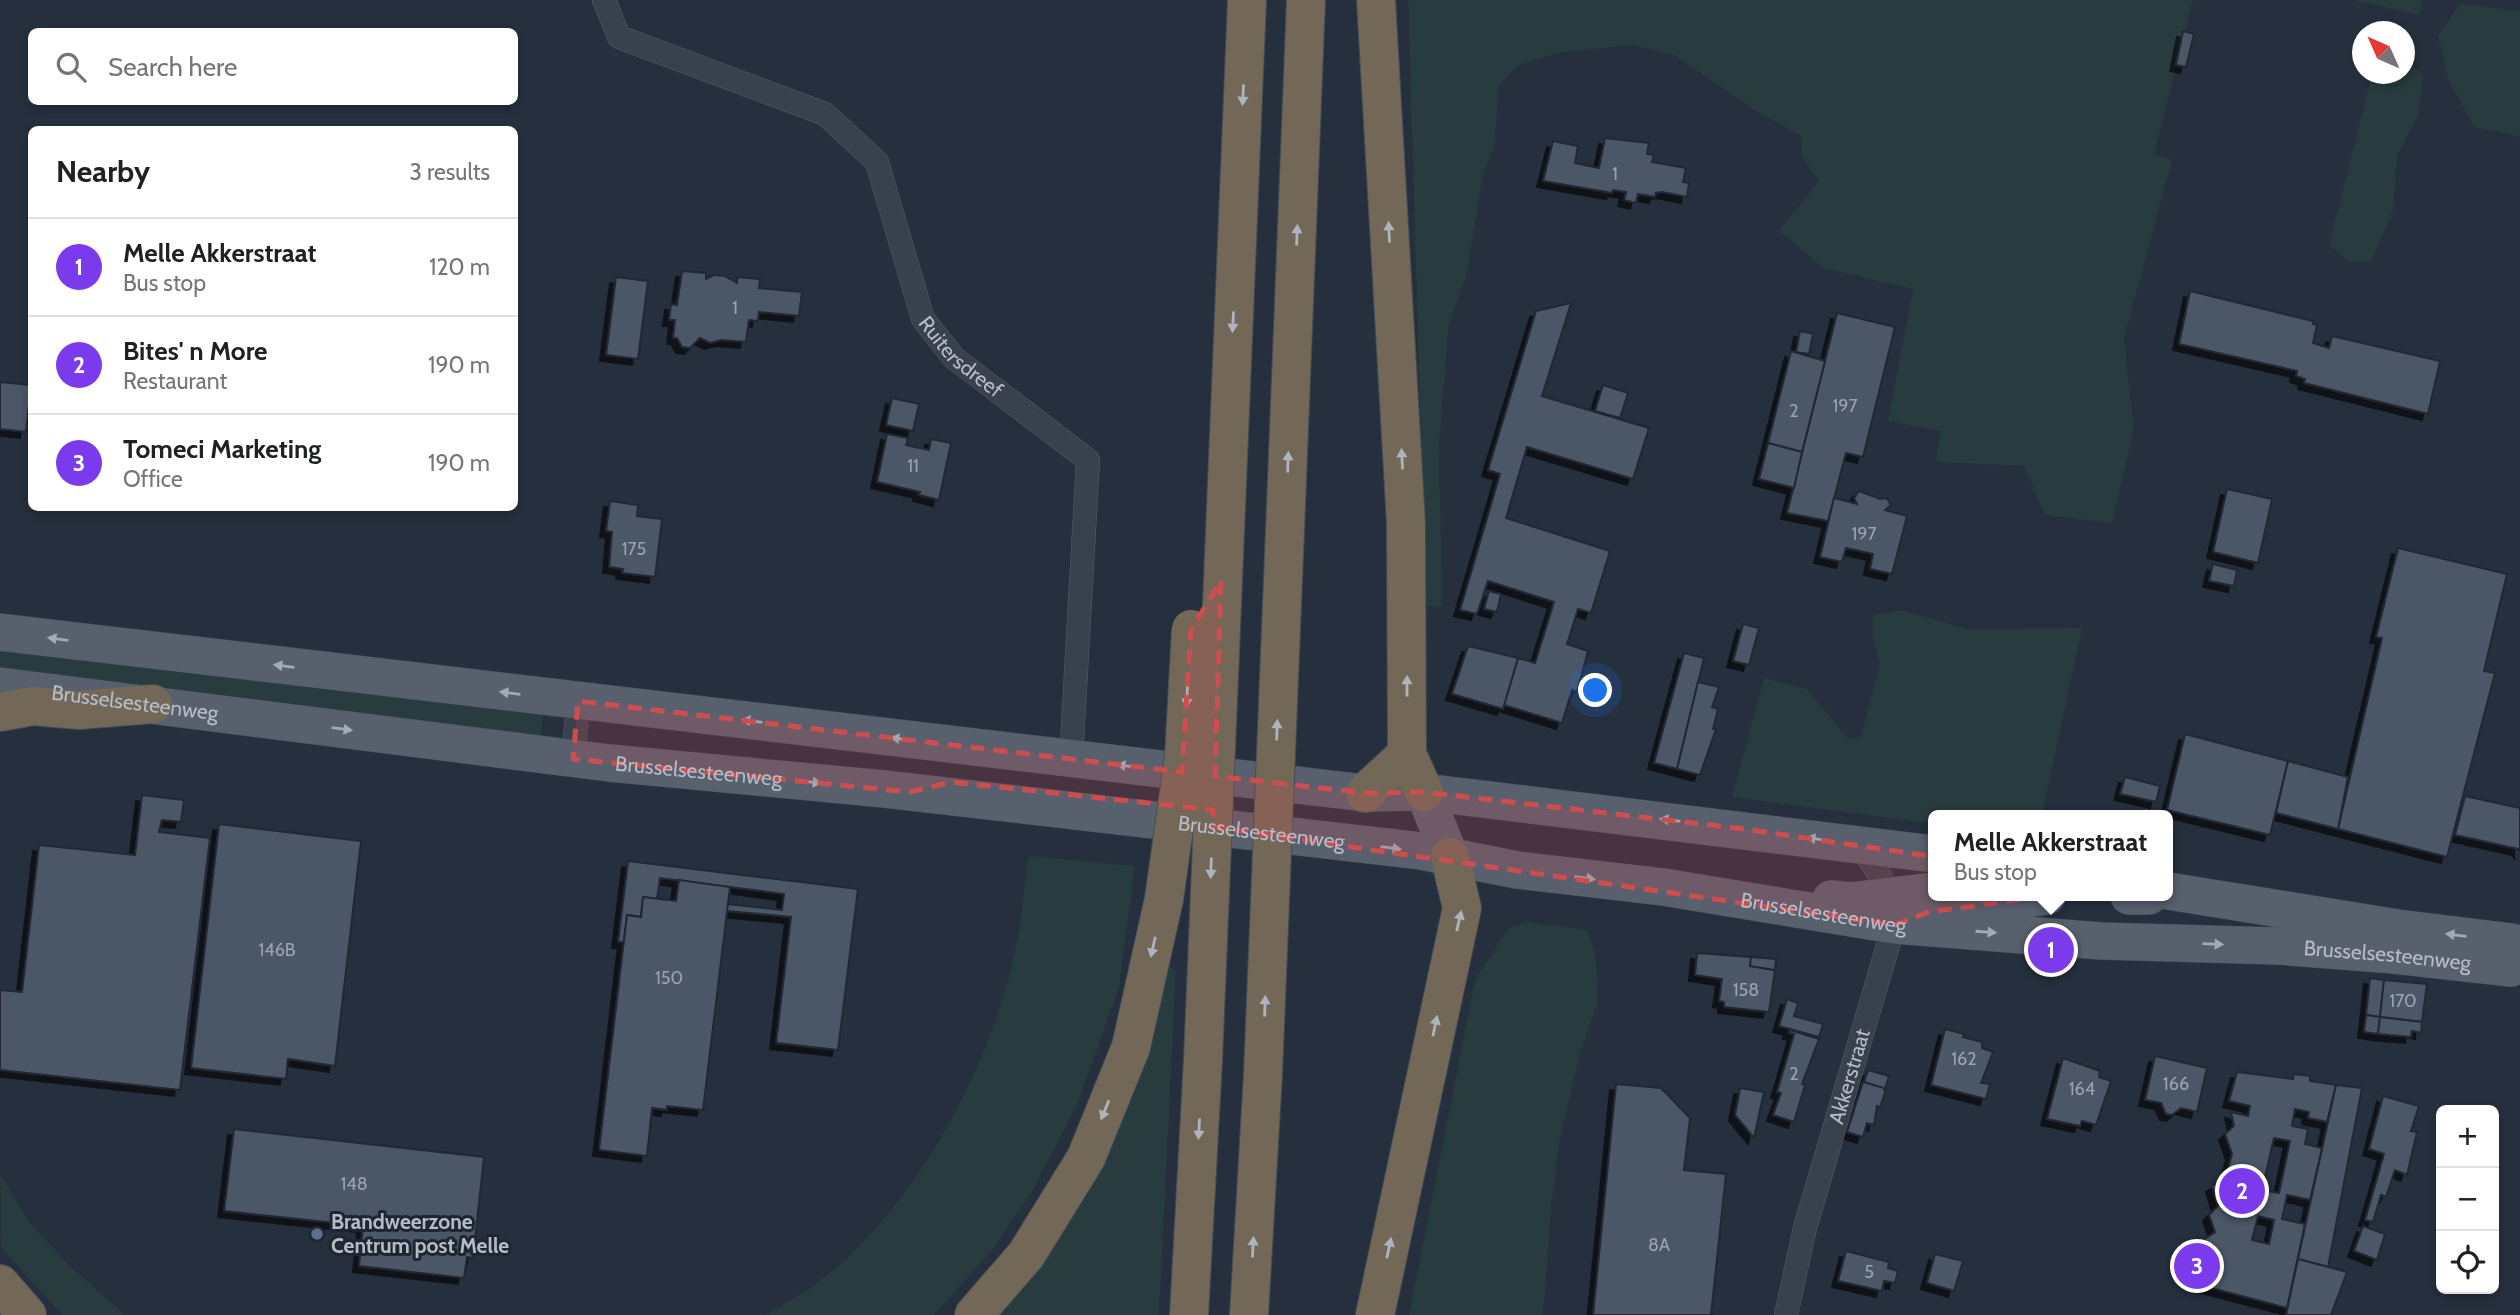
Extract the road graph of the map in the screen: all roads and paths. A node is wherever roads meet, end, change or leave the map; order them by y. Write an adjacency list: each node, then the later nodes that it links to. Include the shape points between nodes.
1 (604, 0): 13 (street, Ruitersdreef, via 619,37 824,114 877,162 923,319 954,358 1088,460)
2 (1247, 0): 5 (highway, one-way to 5, via 1221,581)
3 (1306, 0): 30 (highway, one-way to 3, bridge, via 1263,1074)
4 (1376, 0): 11 (highway, one-way to 4, via 1406,524)
5 (1206, 629): 28 (highway, one-way to 28, bridge, via 1164,899 1131,1047 1086,1158 1026,1255); 29 (highway, one-way to 29, bridge, via 1203,1060)
6 (0, 632): 8 (main road, one-way to 6)
7 (0, 686): 9 (main road, Brusselsesteenweg)
8 (578, 701): 12 (street); 13 (main road, one-way to 8)
9 (153, 704): 10 (highway, via 79,709 33,706); 12 (main road, Brusselsesteenweg, one-way to 12)
10 (0, 712)
11 (1407, 754): 15 (highway); 16 (highway)
12 (573, 759): 14 (main road, Brusselsesteenweg, one-way to 14)
13 (1071, 760): 16 (main road, one-way to 13)
14 (910, 792): 16 (main road, via 952,782 1333,823); 19 (main road, Brusselsesteenweg, one-way to 19)
15 (1424, 792): 16 (main road); 17 (main road, one-way to 15); 19 (main road)
16 (1365, 793)
17 (1858, 844): 18 (main road); 23 (street, via 1879,873)
18 (1928, 853)
19 (1450, 857): 23 (main road, Brusselsesteenweg, one-way to 23, via 1517,870 1850,901); 31 (highway, one-way to 19, via 1461,908)
20 (2173, 893): 24 (main road, Brusselsesteenweg, one-way to 20, via 2512,942)
21 (1928, 894): 23 (main road)
22 (2009, 901): 23 (main road, via 1929,912)
23 (1891, 910): 25 (main road, Brusselsesteenweg, one-way to 25, via 2101,941 2278,946 2511,968); 32 (street, Akkerstraat)
24 (2520, 950)
25 (2520, 961)
26 (0, 1284): 27 (highway)
27 (27, 1315)
28 (974, 1315)
29 (1189, 1315)
30 (1249, 1315)
31 (1374, 1315)
32 (1786, 1315)

